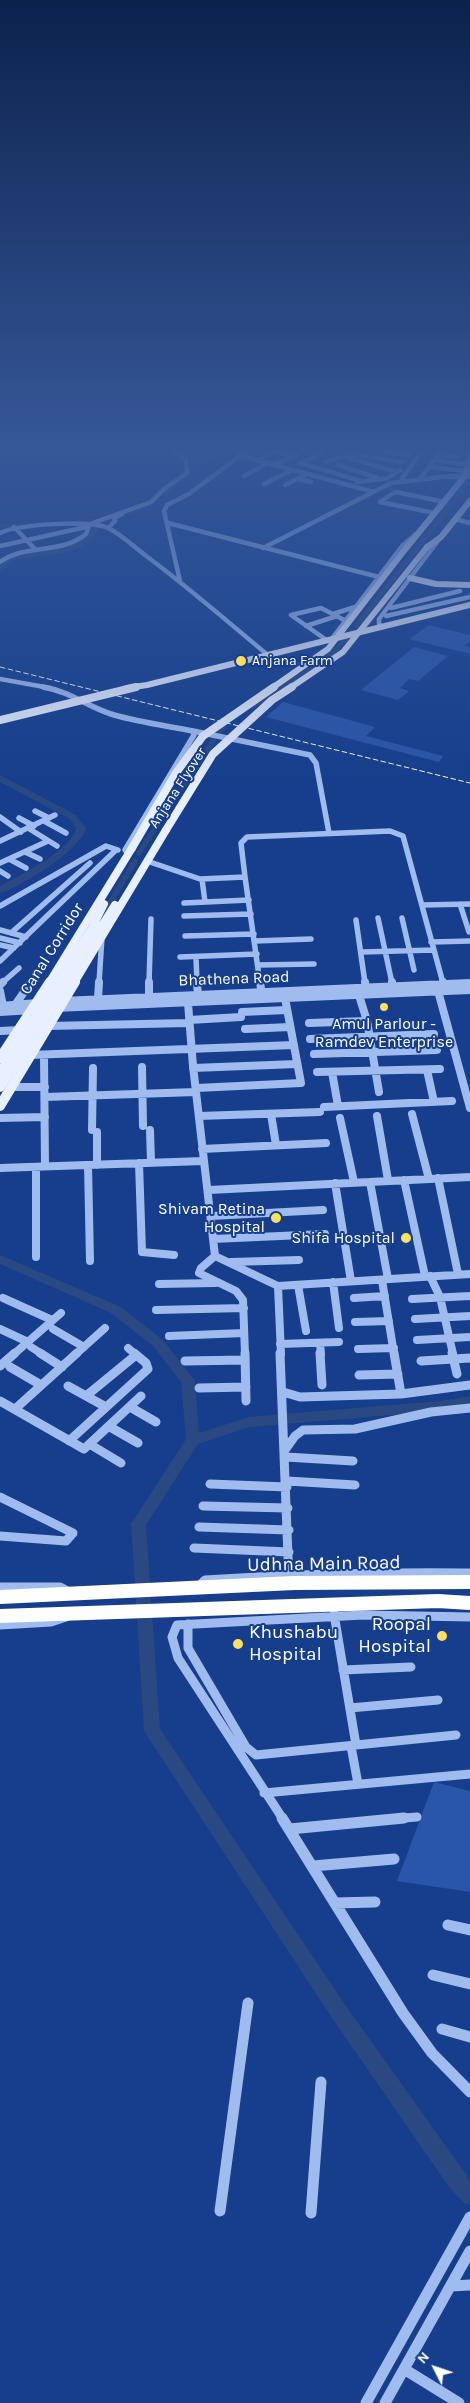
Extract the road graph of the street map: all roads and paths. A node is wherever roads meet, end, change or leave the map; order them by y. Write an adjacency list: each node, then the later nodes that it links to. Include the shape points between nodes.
1 (157, 564): 10 (street)
2 (177, 564): 10 (street)
3 (330, 564): 8 (street)
4 (388, 564): 8 (street)
5 (394, 564): 45 (main road, Anjana Flyover, bridge, via 328,649 203,736 176,773)
6 (413, 564): 50 (main road, Anjana Flyover, bridge, via 343,652 268,703 213,754)
7 (420, 564): 9 (street)
8 (379, 576): 17 (street)
9 (410, 578): 11 (main road); 21 (street, via 379,619)
10 (180, 581): 24 (street)
11 (439, 584): 12 (main road); 16 (street, via 437,590)
12 (470, 585)
13 (427, 592): 16 (street)
14 (470, 593): 15 (street)
15 (465, 598): 16 (main road); 16 (street); 18 (main road)
16 (442, 601): 18 (main road); 18 (street)
17 (357, 606): 19 (street); 20 (street)
18 (422, 606): 18 (street, via 388,612); 21 (main road)
19 (335, 615): 20 (street); 22 (street); 22 (street, via 321,608 291,615)
20 (346, 621): 23 (street)
21 (381, 625): 23 (main road)
22 (306, 626): 23 (street)
23 (329, 639): 24 (main road)
24 (267, 655): 26 (main road, via 119,689); 27 (main road, via 108,686)
25 (0, 679): 27 (street, via 32,683)
26 (100, 697): 27 (main road); 28 (street)
27 (79, 699): 28 (street); 29 (main road); 30 (main road)
28 (92, 707): 31 (street)
29 (0, 716)
30 (0, 720)
31 (193, 731): 39 (street, via 300,752 313,758); 45 (street, via 194,735 126,850)
32 (35, 811): 35 (street)
33 (0, 817): 37 (street)
34 (20, 818): 36 (street)
35 (50, 818): 36 (street); 38 (street)
36 (31, 827): 37 (street); 41 (street)
37 (21, 832): 40 (street)
38 (66, 833)
39 (329, 833): 54 (street, via 244,838 241,843); 61 (street, via 390,831 402,834)
40 (0, 840)
41 (48, 841): 42 (street); 44 (street)
42 (57, 846)
43 (116, 850): 45 (street); 62 (street, via 106,846); 73 (street)
44 (25, 852): 46 (street); 47 (street)
45 (129, 854): 112 (main road, Canal Corridor); 143 (main road, bridge, via 124,871 92,928)
46 (10, 859): 48 (street); 51 (street)
47 (40, 859)
48 (0, 863)
49 (90, 863): 71 (street)
50 (145, 863): 55 (street); 74 (main road); 144 (main road, bridge, via 136,872)
51 (26, 868)
52 (0, 871): 53 (street)
53 (8, 876)
54 (245, 877): 55 (street); 56 (street)
55 (202, 879): 57 (street)
56 (249, 900): 57 (street); 63 (street)
57 (205, 902): 58 (street)
58 (184, 903)
59 (460, 904): 60 (street); 61 (street); 70 (street)
60 (470, 904)
61 (422, 905): 77 (street)
62 (0, 906)
63 (251, 914): 64 (street); 75 (street)
64 (184, 916)
65 (378, 918): 85 (street)
66 (402, 918): 83 (street)
67 (152, 919): 104 (street)
68 (356, 920): 84 (street)
69 (0, 930): 71 (street)
70 (469, 932)
71 (11, 933): 73 (street)
72 (185, 936): 75 (street)
73 (26, 937): 80 (street)
74 (102, 937): 106 (street); 110 (main road)
75 (254, 937): 76 (street); 86 (street)
76 (311, 939)
77 (431, 942): 78 (street); 82 (street)
78 (470, 942)
79 (0, 943): 80 (street); 81 (street)
80 (20, 943): 81 (street)
81 (14, 948): 89 (street)
82 (434, 950): 83 (street); 98 (street)
83 (410, 951): 85 (street); 94 (street)
84 (362, 952): 85 (street); 102 (street)
85 (385, 952): 97 (street)
86 (257, 954): 87 (street); 91 (street)
87 (196, 956): 88 (street); 103 (street)
88 (180, 957)
89 (0, 961)
90 (314, 964): 91 (street)
91 (258, 966): 101 (street)
92 (18, 968): 96 (street)
93 (40, 970): 111 (street)
94 (414, 970)
95 (470, 983): 98 (street, Bhathena Road)
96 (0, 984)
97 (393, 986): 98 (street, Bhathena Road); 102 (street, Bhathena Road)
98 (442, 989): 99 (street, Bhathena Road); 102 (street, Bhathena Road); 156 (street)
99 (470, 990)
100 (0, 991): 113 (street)
101 (262, 991): 102 (street, Bhathena Road); 103 (street, Bhathena Road); 107 (street)
102 (361, 991): 105 (street, Bhathena Road); 116 (street)
103 (198, 994): 104 (street, Bhathena Road); 108 (street)
104 (149, 996): 106 (street, Bhathena Road)
105 (285, 998): 107 (street, Bhathena Road); 114 (street)
106 (98, 999): 110 (street, Bhathena Road)
107 (263, 999): 108 (street, Bhathena Road)
108 (198, 1002): 109 (street, Bhathena Road)
109 (188, 1003): 110 (street, Bhathena Road); 115 (street)
110 (62, 1004): 112 (street, Bhathena Road); 118 (main road)
111 (15, 1005): 112 (street, Bhathena Road); 113 (street, Bhathena Road)
112 (34, 1007): 113 (street, Bhathena Road); 121 (main road, Canal Corridor)
113 (1, 1008)
114 (287, 1010): 115 (street); 119 (street)
115 (189, 1021): 118 (street); 127 (street)
116 (367, 1021): 117 (street); 124 (street)
117 (308, 1023)
118 (48, 1026): 131 (main road)
119 (290, 1027): 120 (street); 126 (street)
120 (245, 1029)
121 (20, 1030): 122 (street); 133 (main road, Canal Corridor)
122 (0, 1031)
123 (434, 1034): 124 (street)
124 (370, 1037): 125 (street); 129 (street)
125 (310, 1039)
126 (294, 1045): 127 (street); 134 (street)
127 (191, 1049): 132 (street); 137 (street)
128 (437, 1050): 129 (street)
129 (372, 1052): 130 (street); 140 (street)
130 (314, 1054)
131 (30, 1055): 132 (street); 145 (main road)
132 (44, 1055): 146 (street)
133 (0, 1058)
134 (297, 1064): 137 (street); 147 (street, via 302,1081 298,1084)
135 (142, 1067): 149 (street)
136 (93, 1068): 150 (street)
137 (193, 1068): 147 (street)
138 (440, 1069): 139 (street)
139 (428, 1070): 140 (street); 153 (street)
140 (376, 1071): 142 (street); 148 (street)
141 (317, 1072): 142 (street)
142 (332, 1072): 155 (street)
143 (0, 1073)
144 (0, 1087)
145 (11, 1087): 146 (street); 154 (main road)
146 (45, 1087): 151 (street)
147 (197, 1090): 149 (street); 159 (street)
148 (379, 1092)
149 (142, 1094): 150 (street); 168 (street)
150 (93, 1096): 151 (street); 170 (street)
151 (45, 1097): 161 (street)
152 (452, 1101): 153 (street)
153 (434, 1102): 155 (street)
154 (0, 1106)
155 (338, 1106): 157 (street)
156 (470, 1108)
157 (271, 1114): 159 (street); 165 (street)
158 (412, 1114): 175 (street)
159 (199, 1116): 166 (street)
160 (376, 1116): 176 (street)
161 (45, 1117): 162 (street); 171 (street)
162 (0, 1118)
163 (340, 1118): 178 (street)
164 (326, 1143): 165 (street)
165 (276, 1145): 166 (street)
166 (202, 1149): 167 (street)
167 (203, 1160): 168 (street); 181 (street)
168 (151, 1162): 169 (street)
169 (139, 1163): 170 (street); 186 (street, via 142,1252)
170 (92, 1165): 171 (street); 190 (street)
171 (40, 1167): 172 (street); 188 (street)
172 (0, 1168)
173 (470, 1177): 174 (street)
174 (438, 1178): 175 (street); 192 (street)
175 (429, 1179): 177 (street)
176 (388, 1180): 177 (street); 179 (street)
177 (404, 1180): 194 (street)
178 (354, 1182): 179 (street); 180 (street)
179 (370, 1182): 195 (street)
180 (335, 1183): 181 (street); 196 (street)
181 (209, 1190): 183 (street)
182 (322, 1210): 183 (street)
183 (211, 1216): 185 (street)
184 (325, 1234): 185 (street)
185 (214, 1239): 187 (street)
186 (174, 1255)
187 (215, 1256): 191 (street); 198 (street, via 199,1272)
188 (36, 1257)
189 (299, 1260): 191 (street)
190 (90, 1261)
191 (229, 1262): 201 (street)
192 (458, 1274): 193 (street); 194 (street)
193 (470, 1274)
194 (427, 1276): 195 (street); 206 (street)
195 (385, 1279): 196 (street); 202 (street)
196 (351, 1281): 197 (street)
197 (333, 1282): 200 (street); 218 (street)
198 (218, 1283): 199 (street); 208 (street, via 240,1294)
199 (159, 1284)
200 (298, 1285): 201 (street); 220 (street)
201 (278, 1286): 229 (street)
202 (385, 1296): 205 (street); 214 (street)
203 (470, 1296): 206 (street)
204 (3, 1298): 216 (street)
205 (354, 1298)
206 (440, 1298): 207 (street); 212 (street)
207 (412, 1299)
208 (244, 1308): 209 (street); 221 (street)
209 (156, 1310)
210 (61, 1313): 216 (street)
211 (470, 1316): 212 (street)
212 (445, 1317): 213 (street); 224 (street)
213 (416, 1319)
214 (389, 1321): 215 (street); 232 (street)
215 (355, 1322)
216 (52, 1324): 228 (street); 230 (street)
217 (105, 1328): 230 (street)
218 (339, 1328)
219 (0, 1329): 228 (street)
220 (306, 1331)
221 (244, 1333): 222 (street); 237 (street)
222 (169, 1336)
223 (470, 1337): 224 (street)
224 (450, 1338): 225 (street); 236 (street)
225 (416, 1340)
226 (339, 1342): 227 (street)
227 (320, 1343): 229 (street); 247 (street)
228 (30, 1344): 240 (street); 242 (street)
229 (280, 1344): 253 (street)
230 (84, 1347): 242 (street)
231 (128, 1348): 234 (street)
232 (394, 1348): 233 (street); 244 (street)
233 (358, 1349)
234 (136, 1355): 254 (street); 258 (street, via 148,1369)
235 (470, 1358): 236 (street)
236 (455, 1359): 239 (street); 245 (street)
237 (245, 1360): 238 (street); 250 (street)
238 (185, 1361)
239 (421, 1361)
240 (0, 1366)
241 (10, 1367): 246 (street)
242 (62, 1367): 246 (street)
243 (359, 1374): 244 (street)
244 (398, 1374): 252 (street)
245 (457, 1374)
246 (41, 1385): 261 (street)
247 (322, 1385)
248 (68, 1386): 254 (street)
249 (470, 1386): 252 (street)
250 (246, 1387): 251 (street); 257 (street)
251 (199, 1388)
252 (401, 1394): 253 (street)
253 (283, 1395): 267 (street)
254 (86, 1396): 258 (street)
255 (141, 1396): 259 (street)
256 (0, 1401): 261 (street)
257 (246, 1402)
258 (106, 1407): 264 (street)
259 (130, 1407): 262 (street); 263 (street)
260 (470, 1408): 267 (street, via 431,1412 355,1429 303,1430 295,1436)
261 (15, 1409): 264 (street)
262 (156, 1422)
263 (110, 1426): 265 (street); 266 (street)
264 (69, 1441): 266 (street, via 84,1449)
265 (138, 1443)
266 (91, 1445): 269 (street)
267 (286, 1454): 268 (street); 271 (street)
268 (353, 1461)
269 (121, 1463)
270 (210, 1484): 271 (street)
271 (287, 1484): 272 (street); 275 (street)
272 (354, 1485)
273 (0, 1497): 278 (street, via 73,1533 66,1541)
274 (203, 1506): 275 (street)
275 (288, 1508): 277 (street)
276 (199, 1527): 277 (street)
277 (288, 1530): 280 (street)
278 (0, 1536)
279 (194, 1548): 280 (street)
280 (289, 1552): 282 (street)
281 (470, 1573): 282 (street, via 375,1571)
282 (290, 1578): 283 (highway, Udhna Main Road); 285 (highway, Udhna Main Road)
283 (470, 1582)
284 (0, 1587): 285 (street, via 60,1587)
285 (77, 1595): 286 (highway)
286 (0, 1597)
287 (470, 1603): 288 (highway, via 438,1601)
288 (333, 1610): 289 (highway, via 175,1608); 291 (street); 293 (street); 295 (street)
289 (77, 1614): 290 (highway); 292 (street, via 52,1622)
290 (0, 1616)
291 (470, 1617)
292 (0, 1624)
293 (188, 1624): 299 (street, via 188,1648 251,1752 262,1756); 302 (street, via 177,1625 172,1630 178,1658)
294 (412, 1667): 295 (street)
295 (343, 1670): 297 (street)
296 (438, 1700): 297 (street)
297 (350, 1708): 299 (street)
298 (456, 1735): 299 (street)
299 (354, 1745): 301 (street)
300 (470, 1774): 301 (street)
301 (358, 1784): 302 (street)
302 (264, 1793): 304 (street)
303 (417, 1817): 304 (street)
304 (290, 1829): 306 (street)
305 (394, 1859): 306 (street)
306 (313, 1866): 308 (street)
307 (375, 1902): 308 (street)
308 (335, 1903): 317 (street, via 403,2013 432,2053)
309 (448, 1925): 310 (street)
310 (470, 1930)
311 (433, 1975): 312 (street)
312 (470, 1984)
313 (248, 2003): 318 (street)
314 (442, 2029): 315 (street)
315 (470, 2037)
316 (320, 2082): 319 (street)
317 (470, 2092)
318 (220, 2211)
319 (311, 2213)
320 (470, 2217): 325 (street)
321 (470, 2252): 323 (street)
322 (470, 2284): 323 (street)
323 (451, 2286): 324 (street)
324 (404, 2369): 326 (street); 327 (street)
325 (366, 2403)
326 (385, 2403)
327 (459, 2403)

